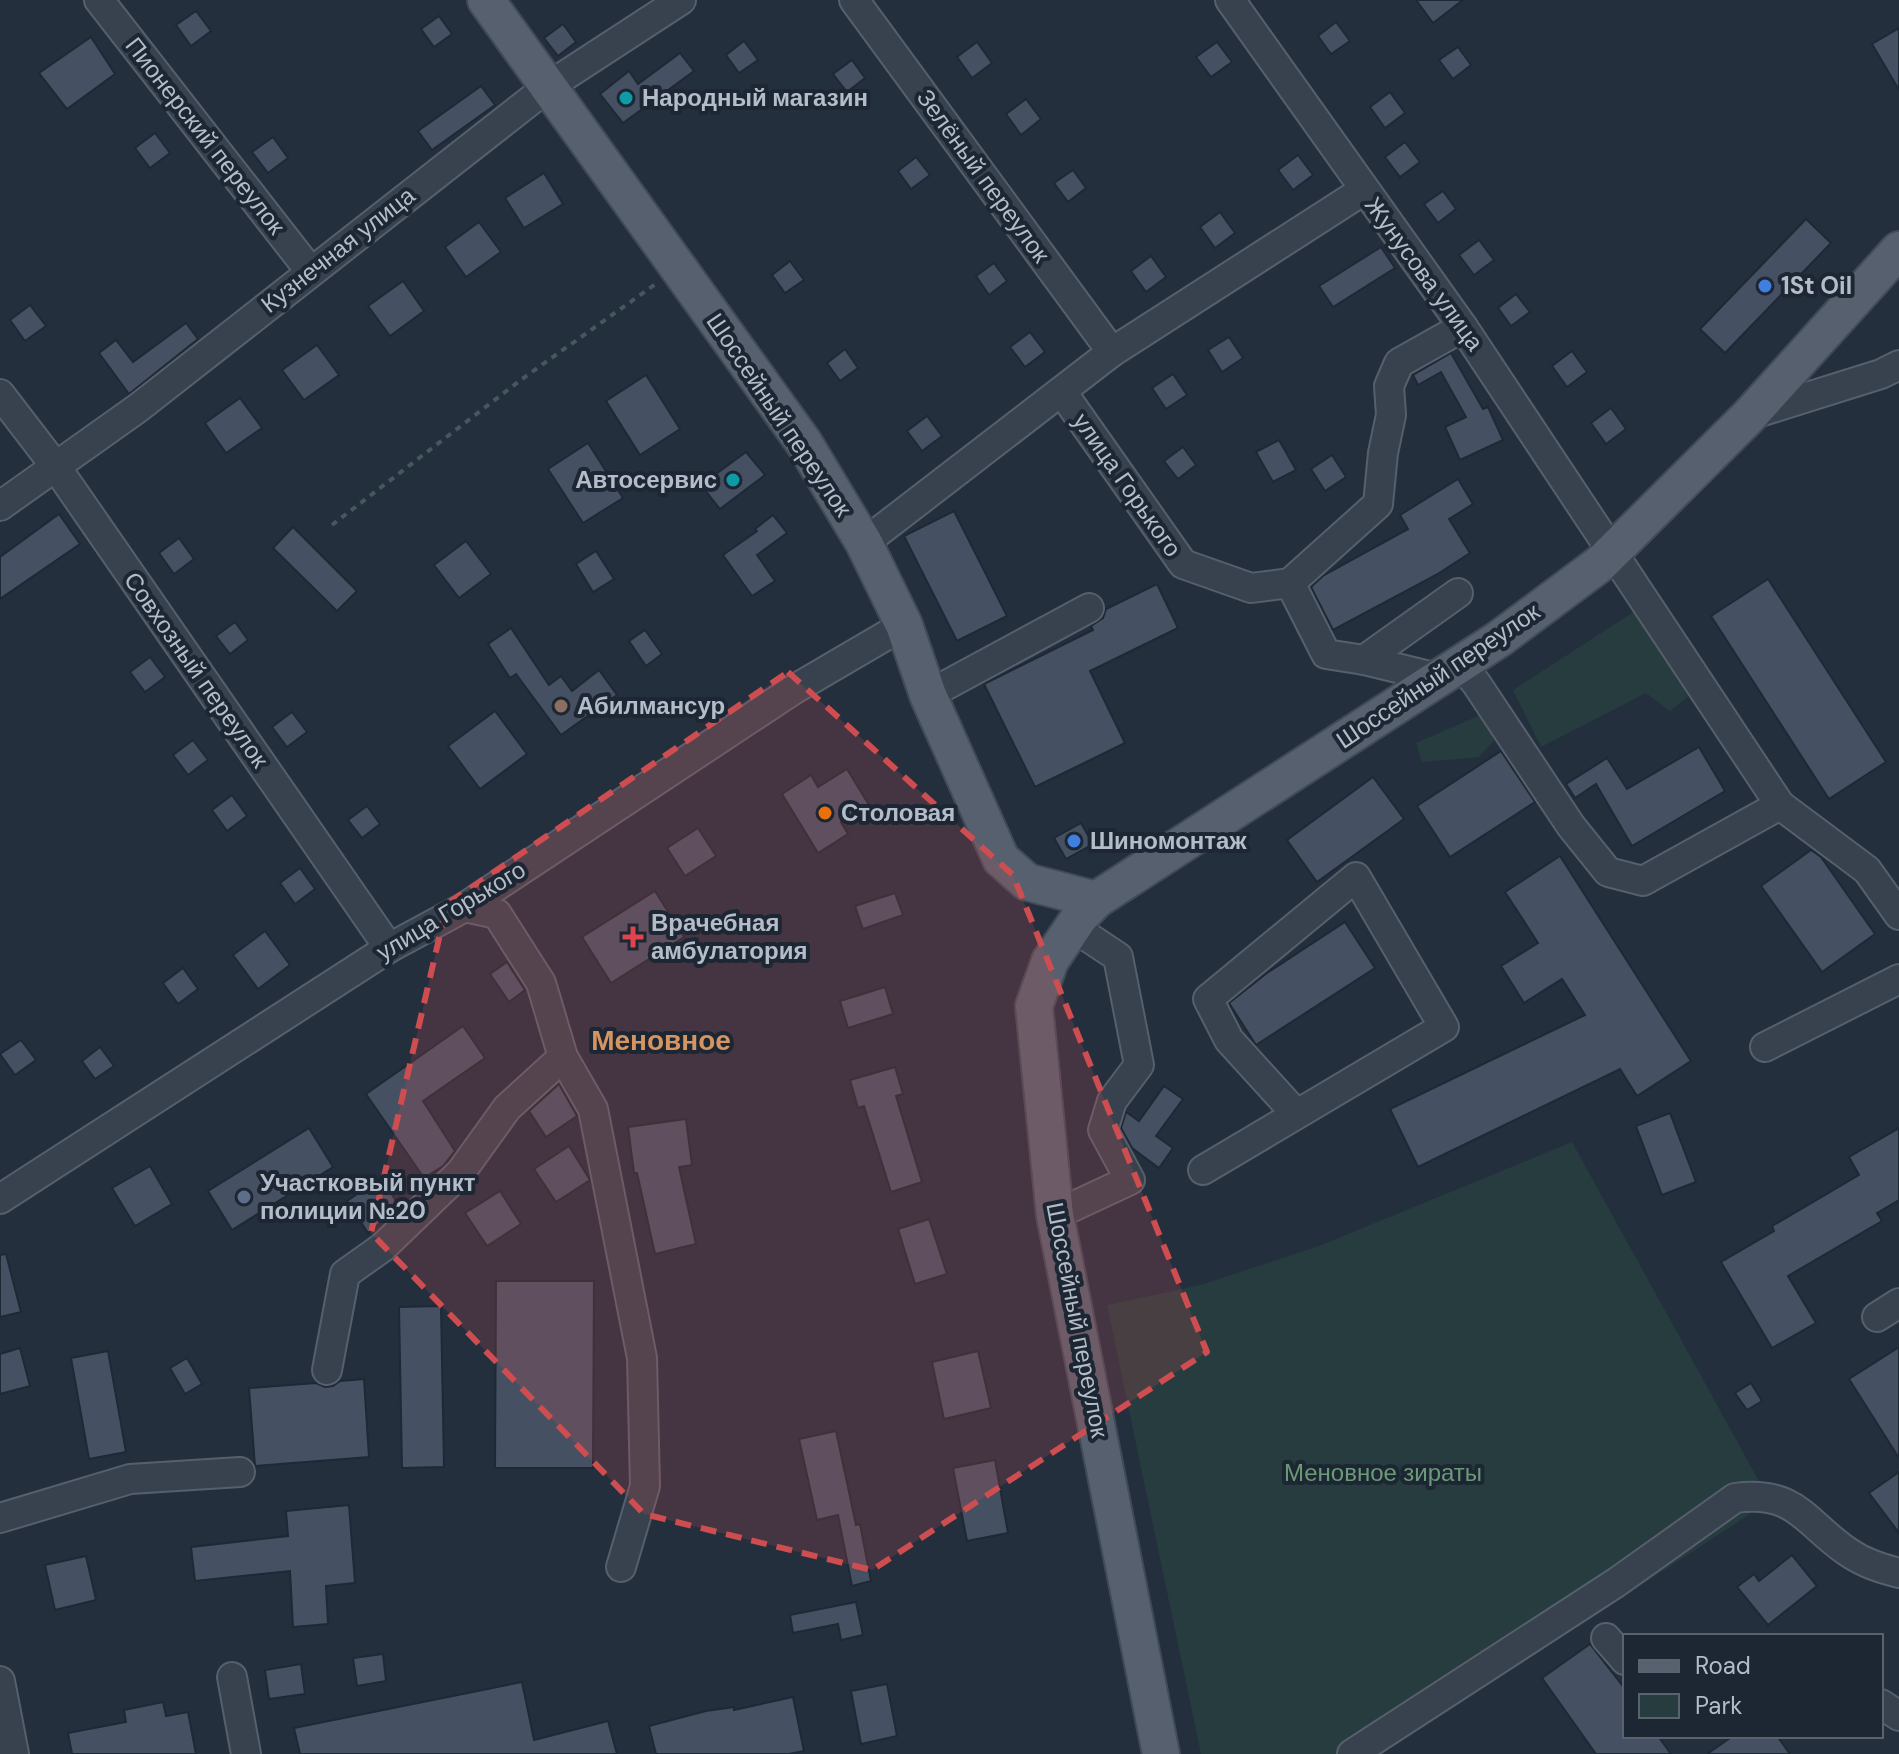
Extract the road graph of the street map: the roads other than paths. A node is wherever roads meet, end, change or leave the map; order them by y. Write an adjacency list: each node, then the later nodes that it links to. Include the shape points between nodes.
1 (99, 0): 9 (street, Пионерский переулок)
2 (486, 0): 6 (main road, Шоссейный переулок)
3 (681, 0): 6 (street, Кузнечная улица)
4 (854, 0): 11 (street, Зелёный переулок)
5 (1230, 0): 7 (street, Жунусова улица)
6 (549, 86): 9 (street, Кузнечная улица); 18 (main road, Шоссейный переулок, via 804,443)
7 (1364, 190): 10 (street, Жунусова улица); 11 (street, улица Горького)
8 (1899, 250): 15 (main road, Шоссейный переулок)
9 (311, 272): 16 (street, Кузнечная улица)
10 (1463, 327): 19 (street, Жунусова улица); 20 (street, via 1399,363 1389,386 1391,415 1378,504)
11 (1112, 352): 13 (street, улица Горького)
12 (1899, 365): 15 (street)
13 (1062, 392): 18 (street, улица Горького); 20 (street, улица Горького, via 1183,564 1251,588)
14 (0, 394): 16 (street, Совхозный переулок)
15 (1750, 415): 19 (main road, Шоссейный переулок)
16 (56, 467): 17 (street, Кузнечная улица); 32 (street, Совхозный переулок)
17 (0, 506)
18 (864, 543): 23 (main road, Шоссейный переулок)
19 (1613, 550): 25 (main road, Шоссейный переулок); 27 (street, Жунусова улица)
20 (1290, 583): 24 (street, via 1326,654)
21 (1458, 593): 24 (street)
22 (1089, 608): 26 (street)
23 (904, 625): 26 (main road, Шоссейный переулок); 29 (street, улица Горького, via 793,690)
24 (1364, 660): 25 (street)
25 (1449, 671): 27 (street, via 1476,683 1608,872 1643,881); 28 (main road, Шоссейный переулок)
26 (928, 695): 28 (main road, Шоссейный переулок, via 1001,859 1027,882)
27 (1780, 805): 30 (street, via 1867,870)
28 (1096, 900): 31 (main road, Шоссейный переулок)
29 (465, 907): 32 (street, улица Горького); 35 (street, via 497,914 541,983)
30 (1899, 915)
31 (1073, 927): 39 (main road, Шоссейный переулок, via 1050,961 1034,1006); 39 (street, via 1118,957 1139,1065 1112,1101 1103,1130 1130,1180)
32 (389, 948): 38 (street, улица Горького)
33 (1899, 979): 34 (street)
34 (1765, 1047)
35 (563, 1057): 40 (street, via 507,1108 461,1172 383,1247 345,1274); 43 (street, via 593,1109 642,1358 645,1486)
36 (1294, 1116): 36 (street, via 1444,1027 1356,877 1208,999 1229,1040); 37 (street)
37 (1203, 1170)
38 (0, 1199)
39 (1055, 1215): 52 (main road, Шоссейный переулок)
40 (327, 1370)
41 (240, 1472): 42 (street, via 130,1479)
42 (0, 1518)
43 (621, 1567)
44 (1899, 1573): 49 (street, via 1846,1552 1806,1514 1784,1503 1735,1498)
45 (1606, 1638): 46 (street)
46 (1623, 1658)
47 (232, 1677): 51 (street)
48 (0, 1681): 50 (street)
49 (1360, 1752)
50 (14, 1754)
51 (246, 1754)
52 (1161, 1754)

